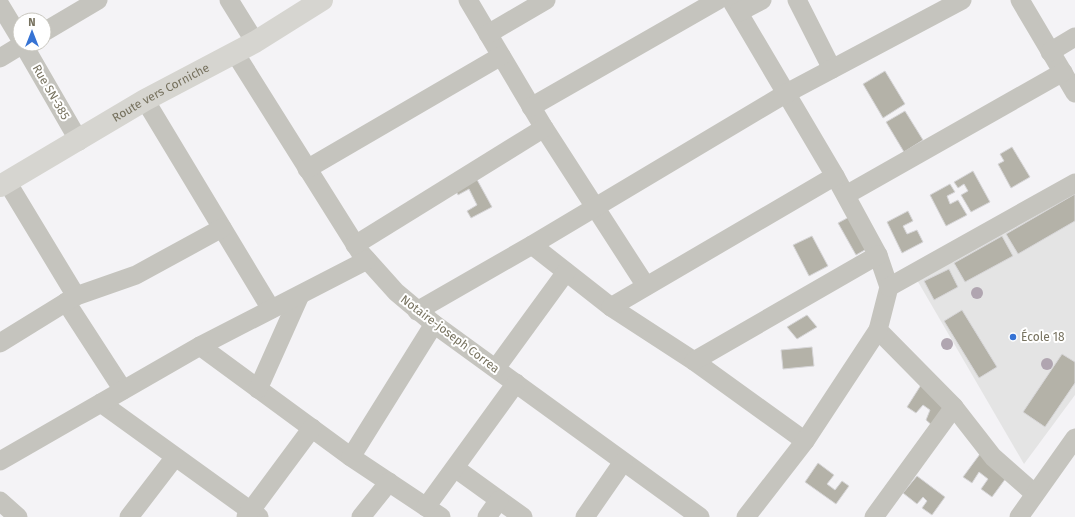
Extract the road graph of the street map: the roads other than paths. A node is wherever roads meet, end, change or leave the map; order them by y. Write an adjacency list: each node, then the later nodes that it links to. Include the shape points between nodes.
1 (98, 0): 14 (street)
2 (229, 0): 17 (street)
3 (322, 0): 17 (main road, Route vers Corniche)
4 (468, 0): 15 (street)
5 (546, 0): 15 (street)
6 (718, 0): 29 (street)
7 (762, 0): 12 (street)
8 (797, 0): 24 (street)
9 (962, 0): 24 (street)
10 (1020, 0): 20 (street)
11 (0, 5): 13 (street)
12 (735, 6): 27 (street)
13 (12, 25)
14 (52, 27)
15 (488, 34): 22 (street)
16 (1075, 37): 20 (street)
17 (255, 42): 21 (main road, Route vers Corniche)
18 (12, 51): 23 (street)
19 (28, 52): 31 (street, Rue SN-385)
20 (1050, 52): 25 (street)
21 (235, 53): 28 (main road, Route vers Corniche); 32 (street, Notaire-joseph Correa)
22 (501, 56): 29 (street); 32 (street)
23 (0, 58)
24 (832, 69): 27 (street)
25 (1063, 72): 26 (street); 36 (street)
26 (1075, 93)
27 (785, 94): 33 (street); 37 (street)
28 (145, 100): 31 (main road, Route vers Corniche); 38 (street)
29 (531, 107): 30 (street)
30 (544, 128): 37 (street); 39 (street)
31 (79, 141): 35 (main road, Route vers Corniche)
32 (307, 169): 39 (street, Notaire-joseph Correa)
33 (835, 176): 36 (street); 44 (street)
34 (1075, 183): 45 (street)
35 (3, 184): 47 (street)
36 (846, 195): 41 (street)
37 (594, 206): 40 (street); 44 (street)
38 (222, 228): 47 (street, via 136,275); 49 (street)
39 (355, 245): 42 (street, Notaire-joseph Correa)
40 (532, 245): 43 (street); 50 (street)
41 (878, 255): 45 (street); 55 (street)
42 (367, 260): 46 (street); 50 (street, Notaire-joseph Correa)
43 (566, 272): 48 (street); 56 (street)
44 (646, 286): 48 (street)
45 (889, 287): 52 (street)
46 (300, 295): 49 (street); 58 (street)
47 (71, 299): 53 (street); 59 (street)
48 (611, 307): 55 (street)
49 (271, 309): 54 (street)
50 (417, 311): 51 (street, Notaire-joseph Correa)
51 (434, 324): 56 (street, Notaire-joseph Correa); 66 (street)
52 (878, 330): 61 (street); 63 (street)
53 (0, 343)
54 (200, 346): 58 (street); 59 (street)
55 (694, 361): 63 (street)
56 (496, 368): 57 (street, Notaire-joseph Correa)
57 (516, 383): 68 (street, Notaire-joseph Correa); 69 (street)
58 (258, 389): 62 (street)
59 (123, 390): 60 (street)
60 (101, 403): 65 (street); 67 (street)
61 (954, 407): 71 (street, via 993,457); 84 (street)
62 (312, 428): 66 (street); 75 (street)
63 (805, 441): 83 (street)
64 (1072, 448): 71 (street)
65 (175, 457): 75 (street); 77 (street)
66 (351, 458): 70 (street)
67 (0, 461)
68 (623, 462): 81 (street); 82 (street, Notaire-joseph Correa)
69 (455, 468): 72 (street); 74 (street)
70 (389, 482): 74 (street); 78 (street)
71 (1035, 494): 85 (street)
72 (499, 500): 79 (street); 80 (street)
73 (0, 501): 76 (street)
74 (433, 512)
75 (252, 515)
76 (18, 517)
77 (130, 517)
78 (362, 517)
79 (486, 517)
80 (523, 517)
81 (585, 517)
82 (700, 517)
83 (746, 517)
84 (874, 517)
85 (1019, 517)

